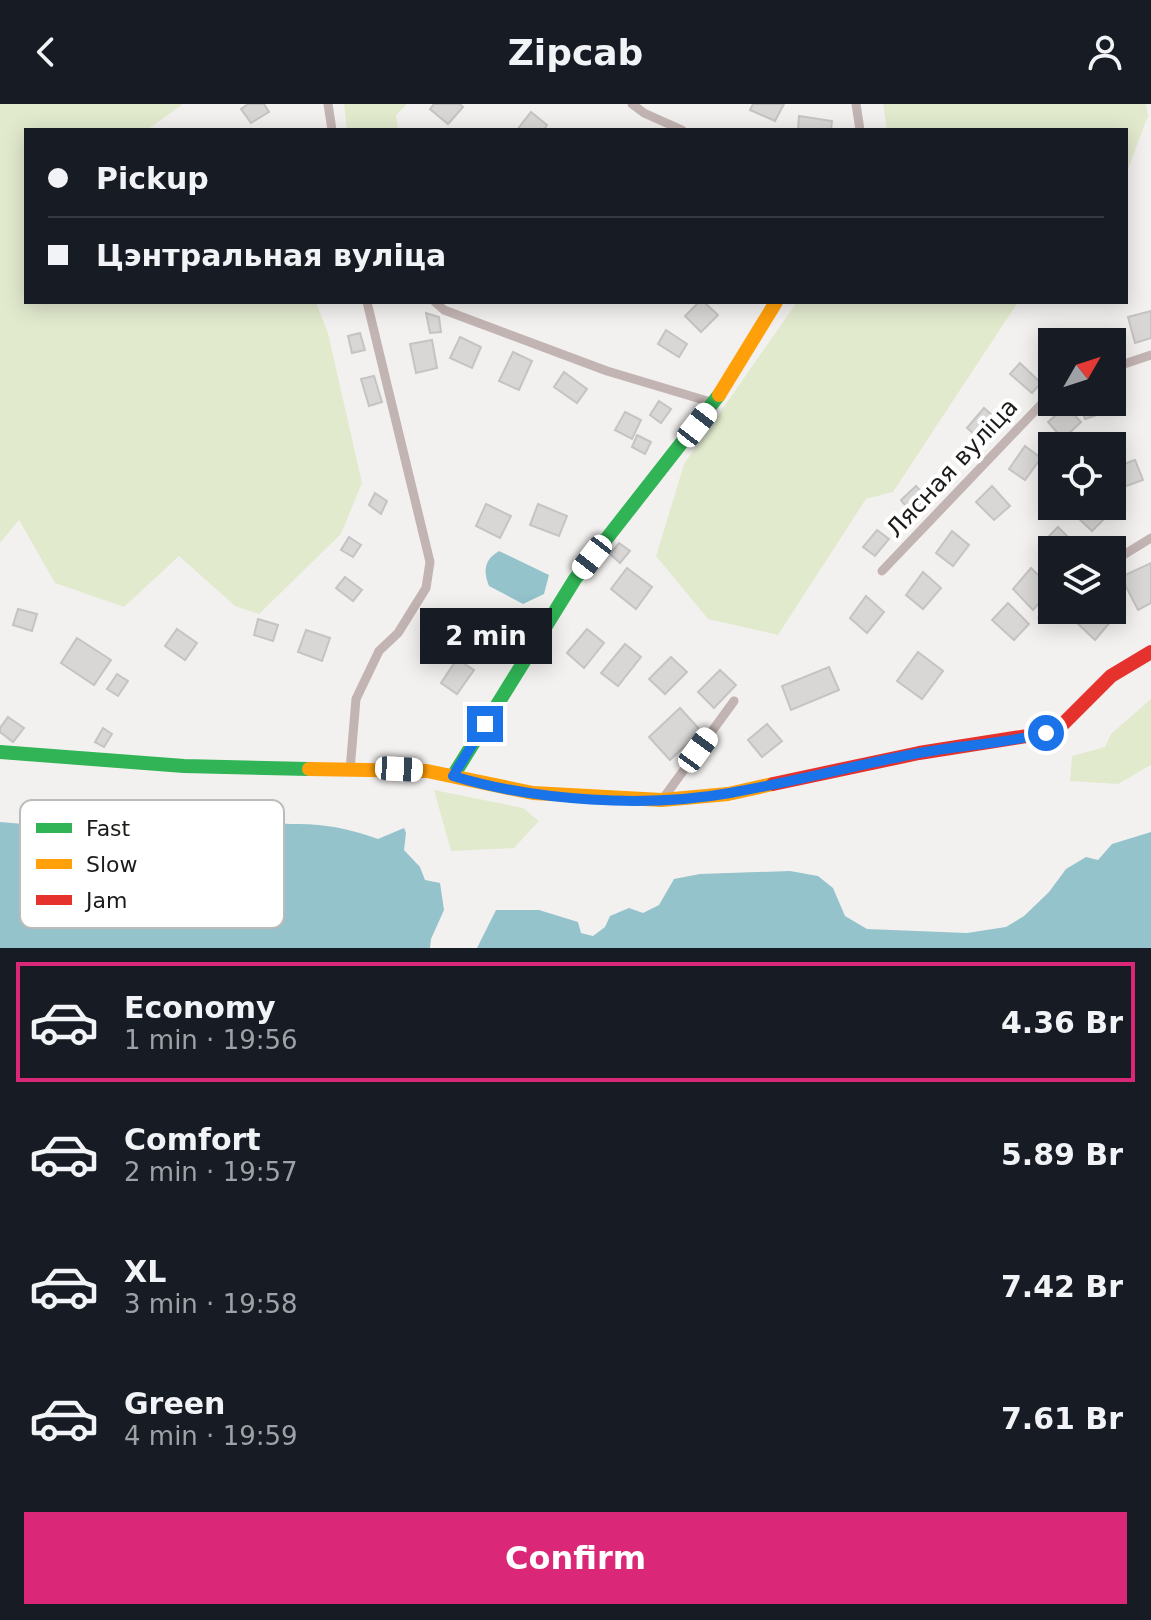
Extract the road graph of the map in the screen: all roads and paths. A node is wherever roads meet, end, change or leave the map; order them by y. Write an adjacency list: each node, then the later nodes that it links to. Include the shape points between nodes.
1 (328, 104): 4 (street)
2 (632, 104): 5 (street)
3 (856, 104): 6 (street)
4 (332, 128)
5 (678, 128)
6 (860, 128)
7 (367, 304): 20 (street, via 430,562 426,588 398,633 379,651 356,699)
8 (437, 304): 12 (street, via 607,371)
9 (775, 304): 12 (street)
10 (1151, 355): 11 (street)
11 (1126, 363)
12 (714, 403): 21 (street, via 575,579)
13 (1038, 408): 16 (street, Лясная вуліца)
14 (1151, 538): 15 (street)
15 (1126, 553)
16 (882, 571)
17 (1151, 652): 22 (street, via 1126,665 1063,724 1046,733 919,753 728,794)
18 (734, 701): 22 (street)
19 (0, 752): 20 (street, via 184,766)
20 (350, 770): 21 (street)
21 (453, 776): 22 (street, via 533,793)
22 (662, 800)

